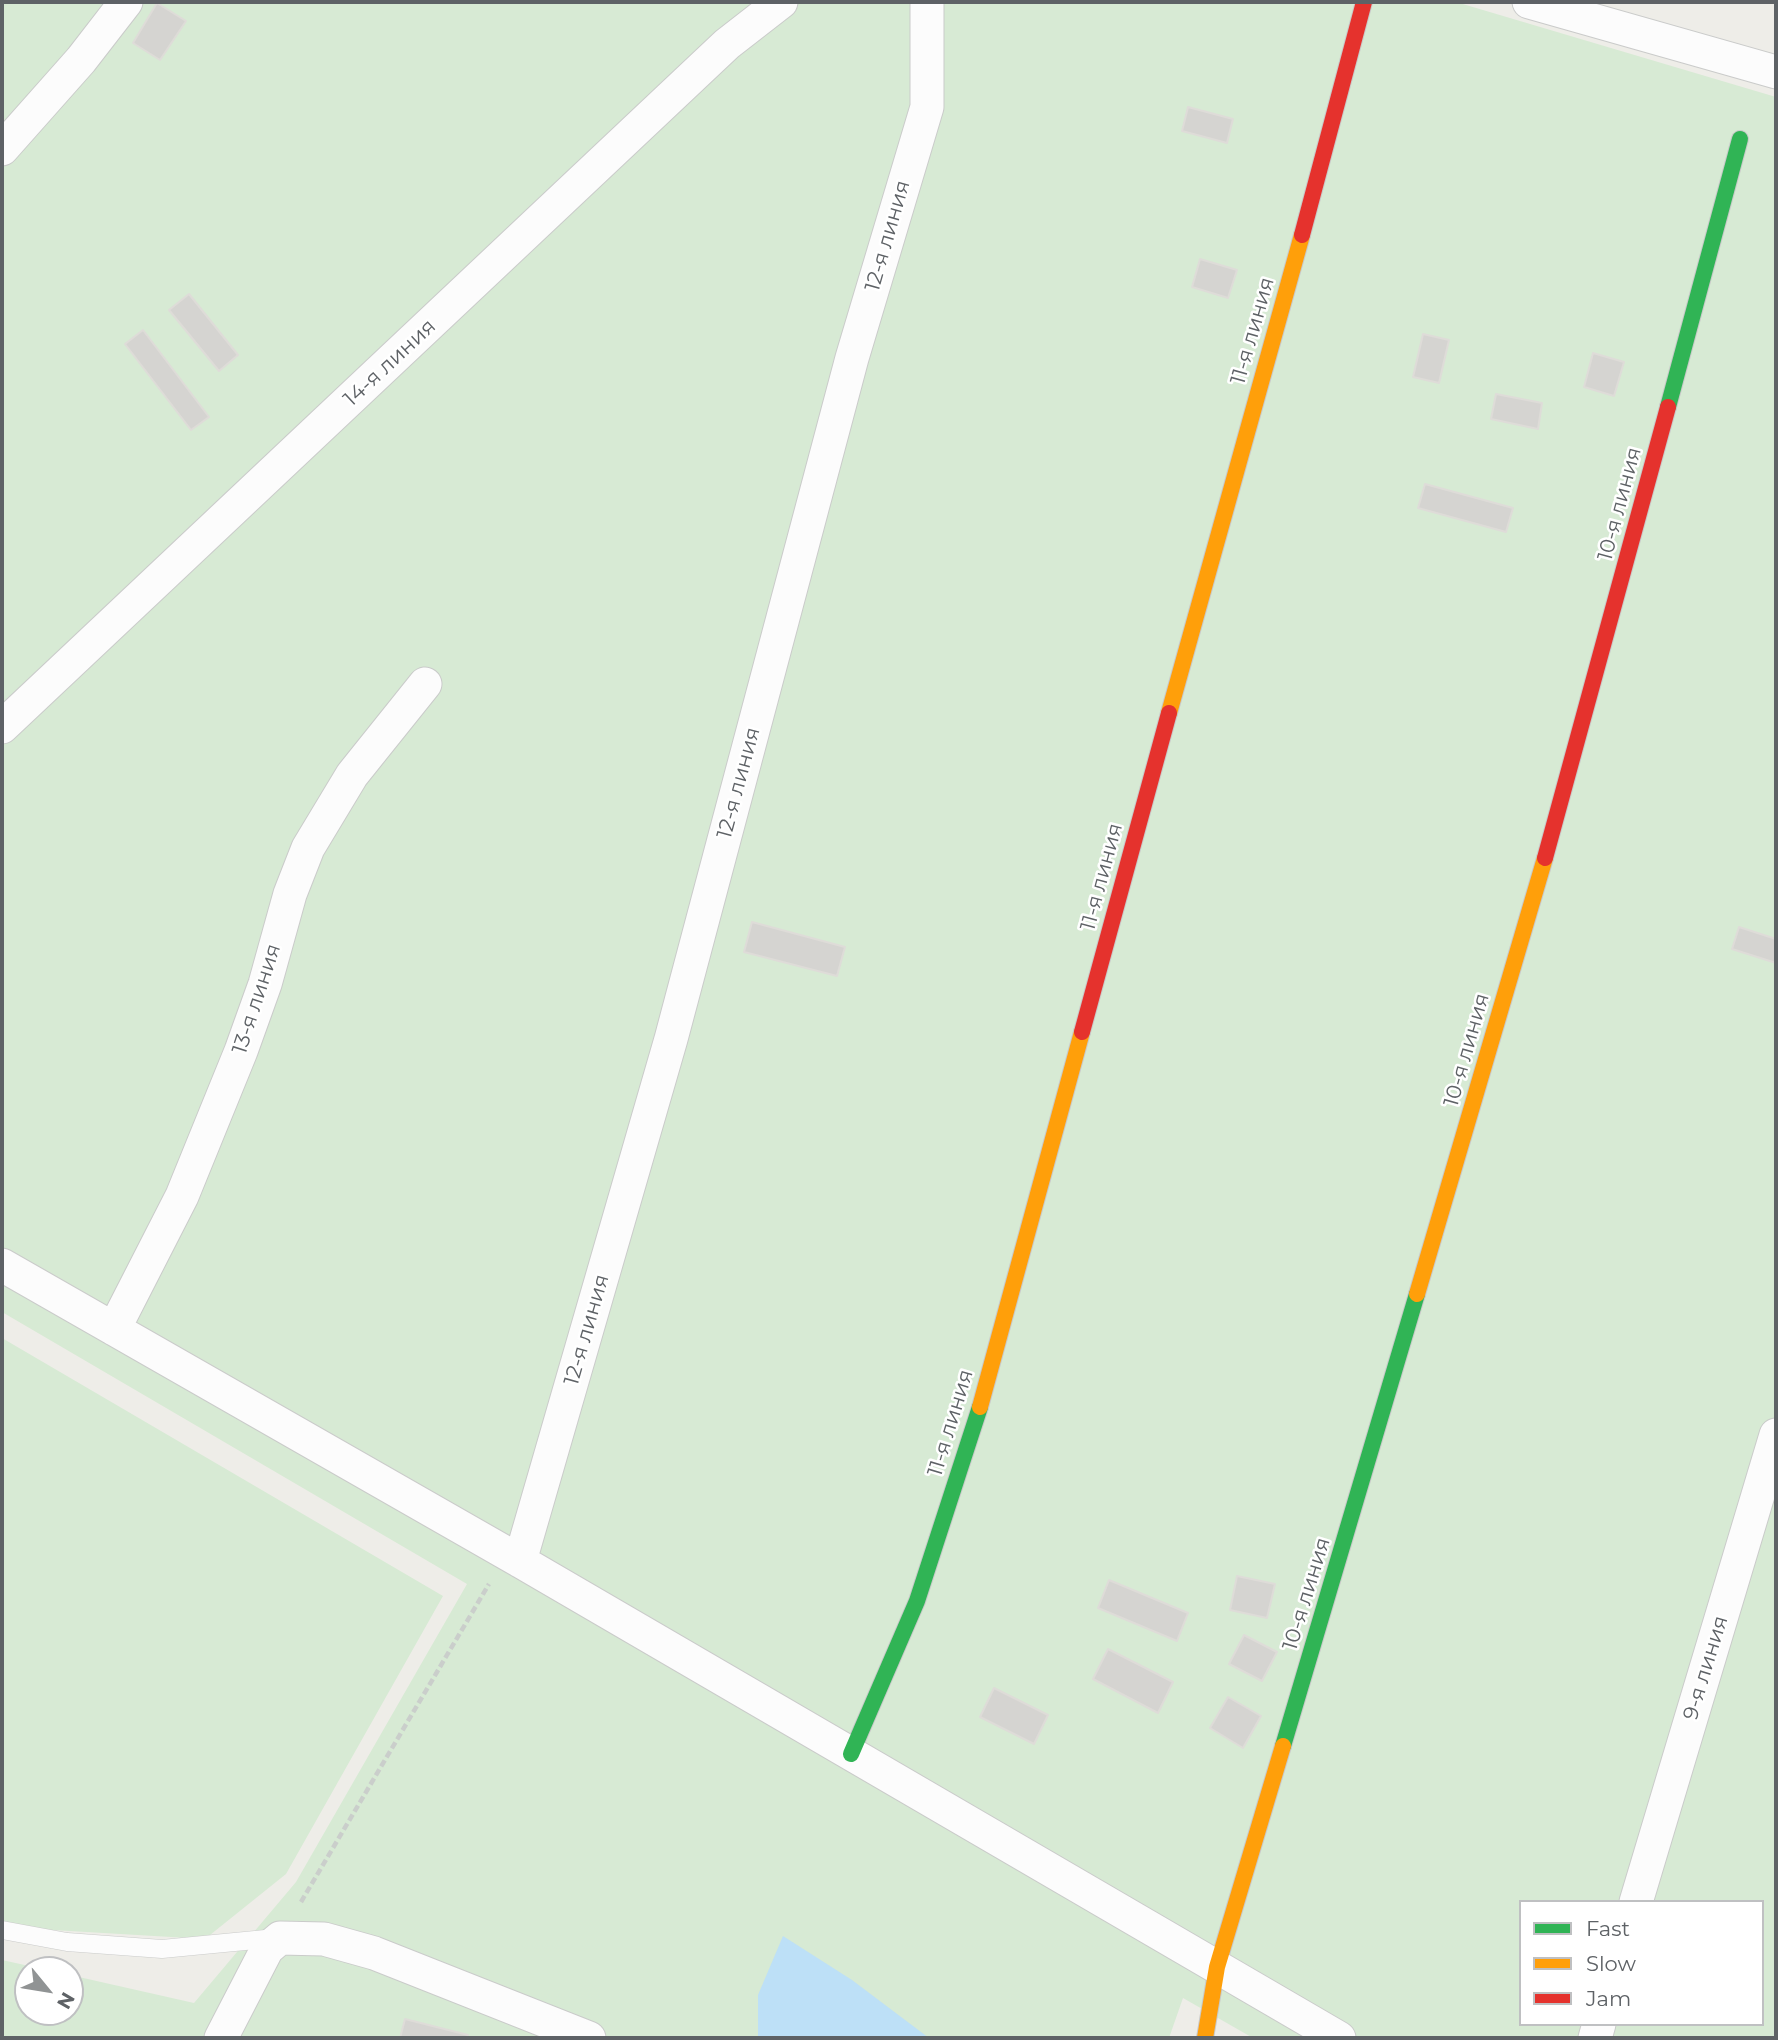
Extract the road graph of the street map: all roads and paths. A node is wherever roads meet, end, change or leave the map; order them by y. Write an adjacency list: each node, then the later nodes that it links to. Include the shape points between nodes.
1 (126, 2): 8 (street)
2 (781, 2): 10 (street, 14-я линия, via 727,44)
3 (927, 2): 14 (street, 12-я линия, via 927,107 852,358 671,1039)
4 (1364, 2): 15 (street, 11-я линия, via 984,1394 918,1601)
5 (1529, 2): 6 (street)
6 (1776, 72)
7 (1740, 139): 19 (street, 10-я линия, via 1583,726)
8 (2, 149)
9 (425, 684): 12 (street, 13-я линия, via 352,775 308,848 241,1051 182,1196)
10 (2, 727)
11 (2, 1265): 12 (street)
12 (114, 1329): 14 (street)
13 (1776, 1435): 16 (street, 9-я линия)
14 (513, 1557): 15 (street); 18 (path)
15 (851, 1754): 19 (street)
16 (1637, 1900)
17 (2, 1930): 18 (lane, via 67,1942 162,1949)
18 (280, 1938): 20 (street, via 267,1949); 21 (street, via 324,1939 374,1952)
19 (1217, 1967): 22 (street, 10-я линия); 23 (street)
20 (221, 2038)
21 (589, 2038)
22 (1205, 2038)
23 (1339, 2038)

